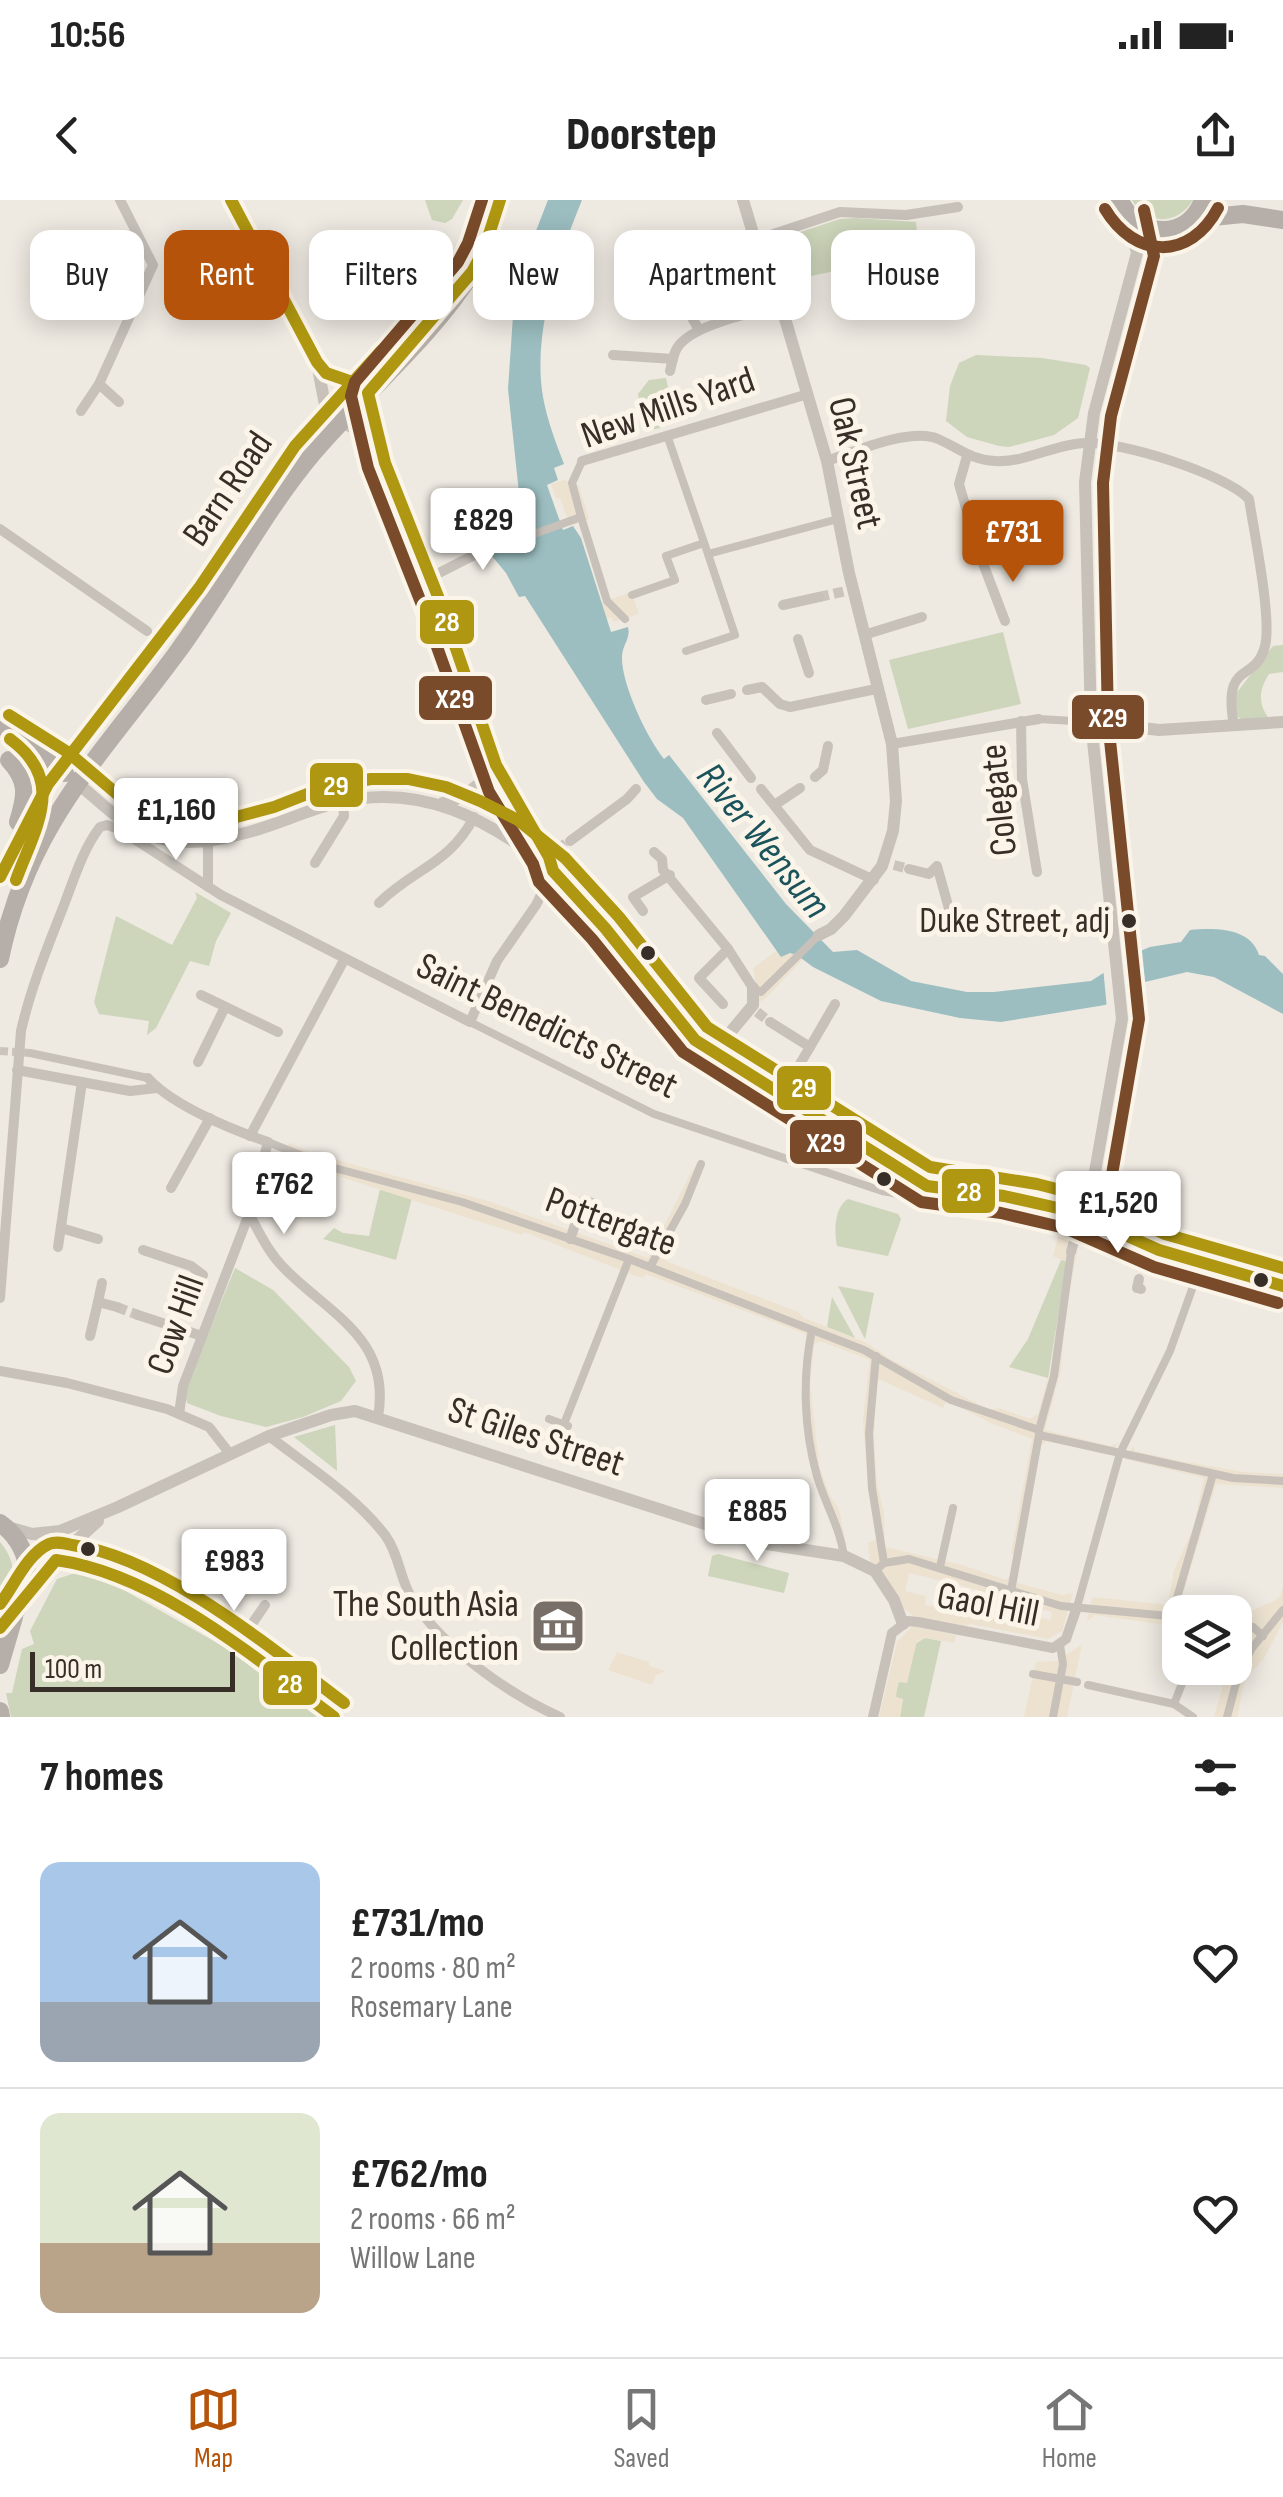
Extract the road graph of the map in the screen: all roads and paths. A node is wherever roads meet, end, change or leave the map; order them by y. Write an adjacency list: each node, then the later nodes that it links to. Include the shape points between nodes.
1 (120, 200): 19 (street, via 153,265)
2 (231, 200): 18 (street)
3 (481, 200): 20 (main road, Barn Road, via 473,233 449,275)
4 (500, 200): 20 (main road, Barn Road, via 472,272)
5 (744, 200): 11 (street, Oak Street)
6 (1203, 200): 9 (main road)
7 (1122, 204): 9 (main road, via 1151,230); 26 (street, via 1136,263)
8 (958, 206): 12 (street, via 906,215 840,212)
9 (1192, 219): 10 (main road, via 1242,214)
10 (1283, 220)
11 (752, 230)
12 (785, 230)
13 (693, 320): 16 (street)
14 (732, 320): 16 (street)
15 (786, 320): 21 (street, Oak Street)
16 (699, 330): 17 (street, via 684,338 672,365)
17 (613, 355)
18 (316, 362): 20 (street, via 326,374); 24 (street)
19 (99, 384): 22 (street); 23 (street)
20 (360, 388): 24 (main road, Barn Road); 27 (street)
21 (808, 394): 25 (street, New Mills Yard); 29 (street, Oak Street)
22 (119, 402)
23 (81, 411)
24 (333, 416): 27 (street, via 366,434); 66 (main road, Barn Road, via 296,446 199,588); 73 (main road, Barn Road, via 176,654)
25 (667, 435): 30 (street, New Mills Yard); 35 (street)
26 (1088, 442): 28 (street, via 1010,461); 57 (street); 59 (street, via 1218,478 1250,499 1265,644 1258,660 1232,682)
27 (379, 450): 37 (street)
28 (967, 456): 29 (street, via 920,436); 43 (street, via 959,484)
29 (827, 460): 32 (street, Oak Street)
30 (582, 461): 31 (street, New Mills Yard, via 572,483)
31 (581, 518): 34 (street); 42 (street, New Mills Yard, via 607,601)
32 (838, 519): 36 (street); 45 (street, Oak Street, via 849,590)
33 (0, 529): 44 (street)
34 (524, 538): 37 (street)
35 (704, 543): 36 (street); 38 (street, via 666,556 675,580)
36 (708, 554): 47 (street, via 735,635)
37 (431, 577): 65 (street)
38 (632, 595)
39 (819, 597): 40 (street)
40 (783, 605)
41 (922, 617): 45 (street)
42 (625, 618)
43 (1006, 621)
44 (147, 631)
45 (866, 634): 51 (street, Oak Street)
46 (798, 639): 48 (street)
47 (686, 651)
48 (809, 673)
49 (813, 687): 54 (street)
50 (747, 690): 54 (street, via 762,687 790,707)
51 (876, 690): 54 (street); 62 (street, Oak Street)
52 (730, 694): 53 (street)
53 (706, 700)
54 (816, 702)
55 (1039, 719): 56 (street, Colegate); 57 (street, Colegate)
56 (1021, 721): 62 (street, Colegate); 84 (street, Colegate, via 1022,779)
57 (1090, 722): 59 (street, Colegate, via 1150,730); 122 (street, via 1122,996 1103,1135)
58 (1283, 722): 59 (street, Colegate)
59 (1234, 726)
60 (0, 730): 66 (main road)
61 (716, 732): 68 (street)
62 (892, 744): 87 (street, Oak Street, via 893,831 888,866)
63 (828, 746): 67 (street, via 824,770)
64 (5, 757): 69 (main road); 86 (main road, via 24,778 24,801)
65 (496, 765): 75 (street, via 476,786); 83 (street, via 552,851)
66 (60, 768): 69 (main road, Barn Road); 73 (main road)
67 (815, 777)
68 (751, 778)
69 (48, 784): 73 (main road); 86 (main road, Barn Road)
70 (800, 788): 76 (street)
71 (636, 789): 79 (street)
72 (761, 789): 76 (street)
73 (71, 791): 78 (street, via 148,835); 94 (main road, Barn Road, via 32,855)
74 (343, 801): 75 (street, via 404,796); 78 (street); 81 (street, via 344,816)
75 (441, 804): 77 (street)
76 (776, 804): 87 (street, via 810,850)
77 (474, 817): 83 (street); 89 (street, via 436,864)
78 (208, 842): 88 (street)
79 (570, 842)
80 (654, 852): 85 (street)
81 (315, 863)
82 (909, 869): 91 (street, via 929,874 937,866)
83 (553, 871): 101 (street, via 497,961); 105 (street, via 695,1040)
84 (1037, 872)
85 (670, 875): 90 (street, via 633,897); 93 (street)
86 (0, 876)
87 (874, 880): 92 (street, Oak Street)
88 (208, 887): 95 (street, Saint Benedicts Street); 108 (street, Saint Benedicts Street, via 119,828 100,827 46,952)
89 (379, 903)
90 (644, 911)
91 (954, 922)
92 (819, 936): 96 (street)
93 (728, 950): 96 (street); 98 (street, via 699,978)
94 (0, 959)
95 (344, 960): 101 (street, Saint Benedicts Street); 113 (street, via 295,1041)
96 (757, 990): 105 (street, via 755,1009)
97 (201, 995): 100 (street)
98 (724, 1004)
99 (835, 1004): 104 (street)
100 (225, 1007): 103 (street); 107 (street)
101 (470, 1022): 118 (street, Saint Benedicts Street, via 676,1123)
102 (770, 1022): 104 (street)
103 (278, 1032)
104 (810, 1047): 109 (street)
105 (714, 1052): 116 (street)
106 (30, 1054): 111 (street)
107 (198, 1062)
108 (16, 1070): 110 (street, Pottergate); 125 (street)
109 (794, 1074)
110 (82, 1082): 111 (street, Pottergate, via 140,1092); 123 (street)
111 (152, 1083): 112 (street, Pottergate)
112 (210, 1118): 113 (street, Pottergate); 117 (street)
113 (250, 1136): 114 (street, Pottergate)
114 (268, 1142): 121 (street, Cow Hill); 131 (street, Pottergate)
115 (700, 1164): 134 (street)
116 (927, 1186): 118 (street, Saint Benedicts Street); 122 (street)
117 (170, 1188)
118 (915, 1197)
119 (594, 1204): 120 (street, via 584,1200)
120 (580, 1209)
121 (249, 1214): 136 (street, Cow Hill); 148 (street, via 272,1256 344,1317 364,1343 376,1374)
122 (1081, 1216): 127 (street); 130 (street)
123 (61, 1228): 124 (street); 128 (street)
124 (98, 1239)
125 (3, 1240): 126 (street); 138 (street)
126 (18, 1240)
127 (1152, 1247): 132 (street); 133 (street)
128 (58, 1248)
129 (144, 1250): 136 (street, via 191,1266)
130 (1071, 1252): 150 (street)
131 (629, 1259): 134 (street, Pottergate); 149 (street, via 566,1425)
132 (1146, 1262)
133 (1200, 1264): 137 (street); 152 (street, Gaol Hill, via 1170,1351)
134 (650, 1267): 142 (street, Pottergate)
135 (102, 1282): 139 (street)
136 (212, 1282): 144 (street, Cow Hill)
137 (1283, 1286)
138 (0, 1298)
139 (98, 1302): 140 (street); 143 (street)
140 (118, 1308)
141 (138, 1314): 144 (street)
142 (812, 1330): 145 (street, Pottergate); 161 (street, via 810,1442)
143 (90, 1336)
144 (202, 1336): 147 (street, Cow Hill)
145 (876, 1356): 150 (street, Pottergate, via 952,1400); 164 (street, via 869,1434)
146 (0, 1371): 147 (street)
147 (178, 1414): 153 (street, via 209,1427)
148 (378, 1417): 151 (street, St Giles Street, via 345,1412); 161 (street, St Giles Street, via 756,1541)
149 (548, 1419)
150 (1039, 1433): 152 (street, Pottergate); 166 (street)
151 (270, 1436): 153 (street, St Giles Street); 187 (street, via 366,1513 390,1542 412,1598 456,1650)
152 (1120, 1453): 154 (street, Pottergate); 170 (street, Gaol Hill)
153 (230, 1454): 157 (street, St Giles Street)
154 (1213, 1474): 155 (street, Pottergate); 167 (street)
155 (1283, 1481)
156 (953, 1508): 163 (street)
157 (111, 1510): 159 (street, via 60,1531); 160 (street)
158 (3, 1525): 159 (street); 168 (main road, via 26,1559)
159 (32, 1534): 160 (street)
160 (68, 1546): 162 (street); 165 (street)
161 (844, 1556): 164 (street, St Giles Street)
162 (56, 1560): 165 (street); 168 (street)
163 (940, 1566): 164 (street, via 909,1559); 166 (street)
164 (880, 1567): 174 (street)
165 (117, 1573): 178 (street)
166 (1011, 1590): 170 (street)
167 (1181, 1595)
168 (24, 1598): 173 (main road)
169 (266, 1605): 178 (street)
170 (1077, 1607): 172 (street); 177 (street, Gaol Hill)
171 (1283, 1610): 176 (street)
172 (1162, 1615)
173 (7, 1622): 179 (main road)
174 (902, 1624): 177 (street, Gaol Hill); 188 (street, via 892,1633)
175 (1252, 1627): 176 (street)
176 (1263, 1636): 191 (street, via 1239,1672)
177 (1060, 1645): 181 (street)
178 (236, 1646): 186 (street)
179 (0, 1665)
180 (1033, 1674): 181 (street)
181 (1060, 1680): 182 (street); 189 (street)
182 (1078, 1682)
183 (1088, 1684): 185 (street)
184 (1181, 1685): 185 (street)
185 (1174, 1704): 190 (street)
186 (334, 1717)
187 (560, 1717)
188 (873, 1717)
189 (1053, 1717)
190 (1193, 1717)
191 (1227, 1717)

